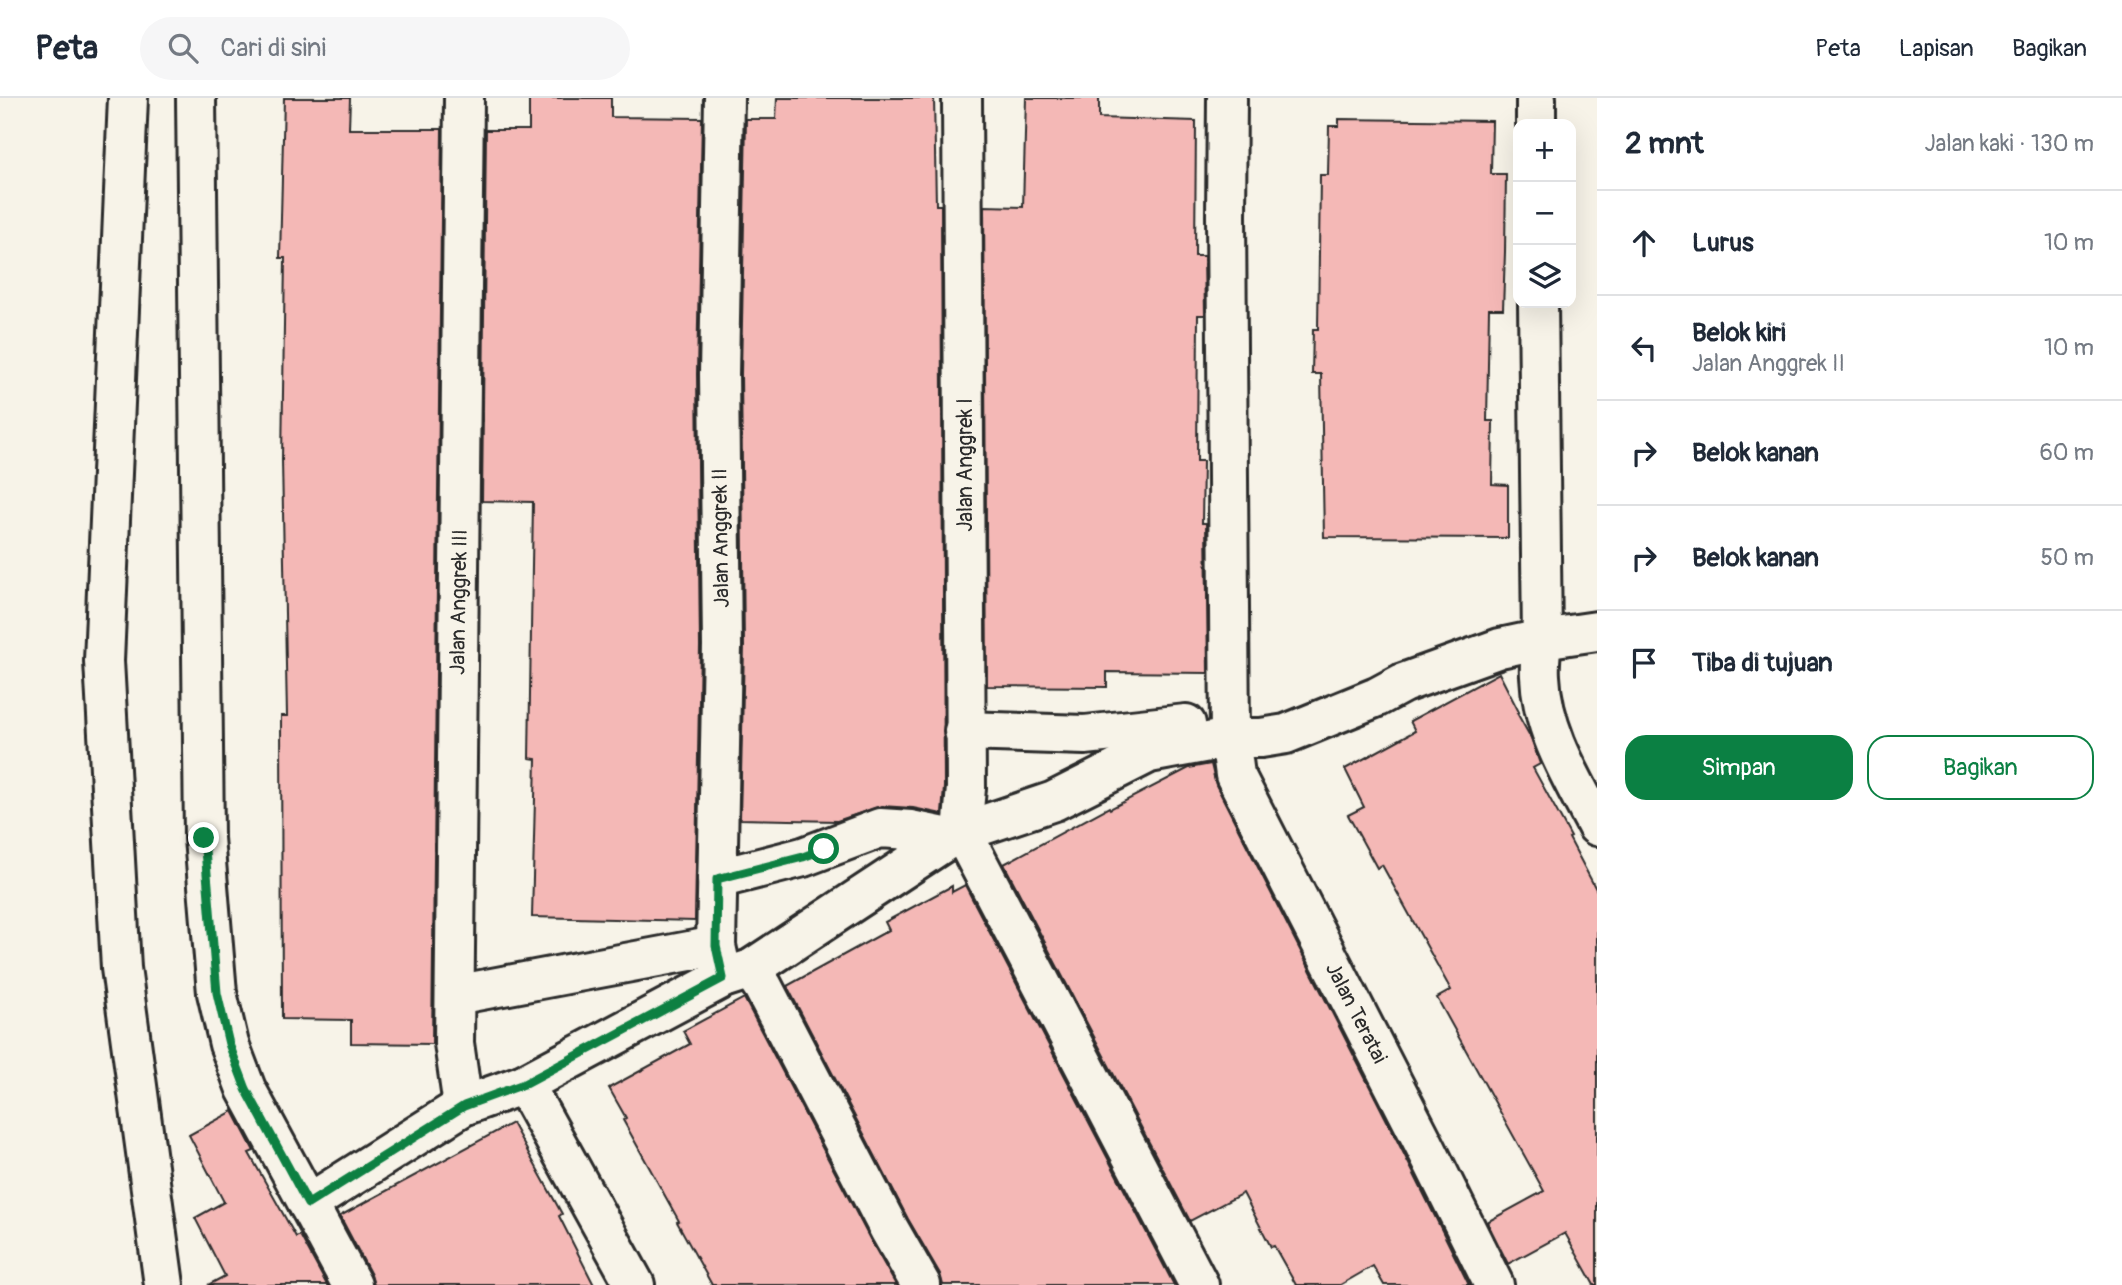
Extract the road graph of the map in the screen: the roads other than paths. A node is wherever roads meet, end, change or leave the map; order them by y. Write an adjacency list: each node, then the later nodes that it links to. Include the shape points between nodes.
1 (128, 98): 22 (street, via 104,661 121,968)
2 (196, 98): 21 (street, via 204,838 217,993 246,1089)
3 (464, 98): 18 (street, Jalan Anggrek III)
4 (724, 98): 16 (street, Jalan Anggrek II)
5 (962, 98): 13 (street, Jalan Anggrek I)
6 (1227, 98): 12 (street, Jalan Teratai)
7 (1536, 98): 8 (street)
8 (1536, 119)
9 (1538, 308): 11 (street)
10 (1597, 631): 11 (street)
11 (1542, 639): 12 (street, via 1500,648 1403,683 1377,698 1275,737); 14 (street, via 1542,695 1552,734)
12 (1230, 728): 13 (street, via 1085,735); 15 (street, via 1149,753 1054,801); 27 (street, Jalan Teratai, via 1234,775)
13 (964, 731): 15 (street, Jalan Anggrek I, via 966,788)
14 (1597, 827)
15 (956, 835): 16 (street, via 880,828 803,857); 17 (street); 26 (street)
16 (717, 879): 17 (street, Jalan Anggrek II)
17 (730, 965): 18 (street); 19 (street); 25 (street, via 763,987)
18 (455, 995): 20 (street, Jalan Anggrek III, via 454,1043)
19 (524, 1084): 20 (street); 24 (street)
20 (464, 1106): 21 (street)
21 (308, 1204): 23 (street)
22 (164, 1285)
23 (352, 1285)
24 (635, 1285)
25 (921, 1285)
26 (1199, 1285)
27 (1494, 1285)

